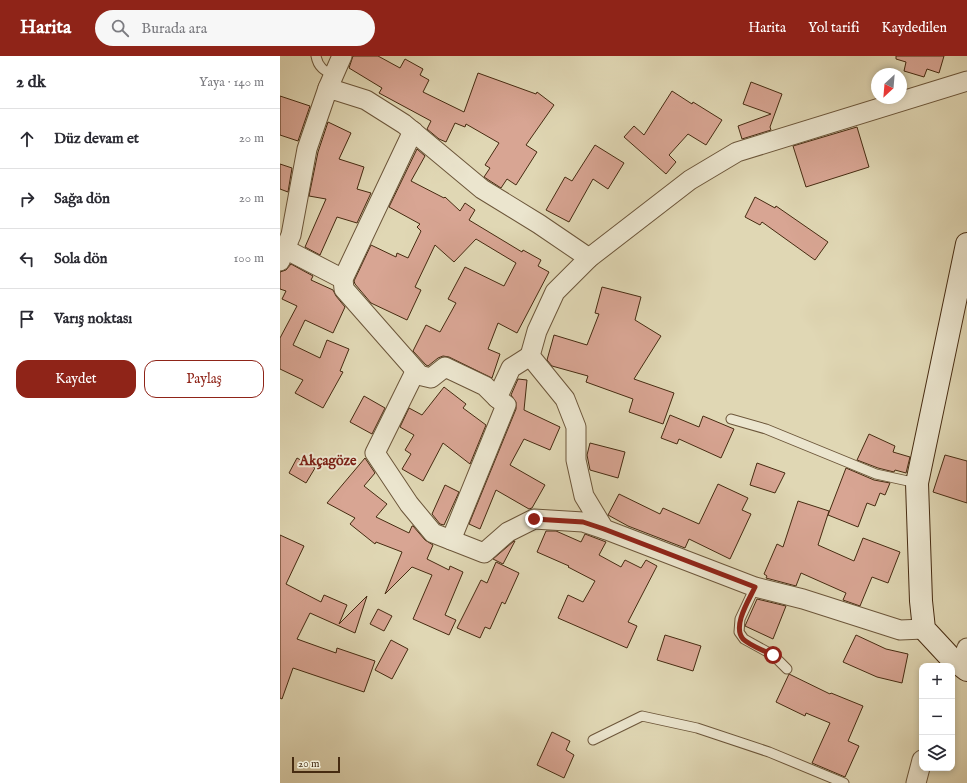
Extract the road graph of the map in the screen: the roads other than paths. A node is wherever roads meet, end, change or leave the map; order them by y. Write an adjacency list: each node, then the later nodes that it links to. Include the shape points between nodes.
1 (316, 56): 4 (lane)
2 (342, 56): 4 (street)
3 (967, 81): 8 (street, via 738,152 690,180)
4 (331, 82): 5 (street, via 366,100); 7 (street, via 307,149 291,235)
5 (413, 131): 8 (street, via 482,189); 9 (street)
6 (967, 244): 14 (street)
7 (282, 255): 9 (street)
8 (589, 258): 10 (street, via 555,292 537,331)
9 (343, 279): 11 (street, via 344,289 418,372)
10 (530, 356): 12 (street, via 511,368); 15 (street, via 565,399 576,427 576,460 584,496)
11 (414, 374): 12 (street, via 431,378 445,367 485,386); 16 (street, via 376,453 409,504 433,533)
12 (497, 398): 16 (street, via 506,405)
13 (731, 419): 14 (lane, via 766,429 876,474)
14 (917, 483): 18 (street)
15 (604, 529): 16 (street, via 583,522 534,519 508,532 484,553); 17 (street)
16 (451, 540)
17 (755, 587): 18 (street, via 803,599 900,630); 20 (lane, via 740,619 740,632 744,639 773,655)
18 (924, 629): 19 (street)
19 (958, 661)
20 (786, 669)
21 (593, 740): 23 (lane, via 642,716 697,728 769,752)
22 (919, 771): 24 (street)
23 (844, 783)
24 (916, 783)

